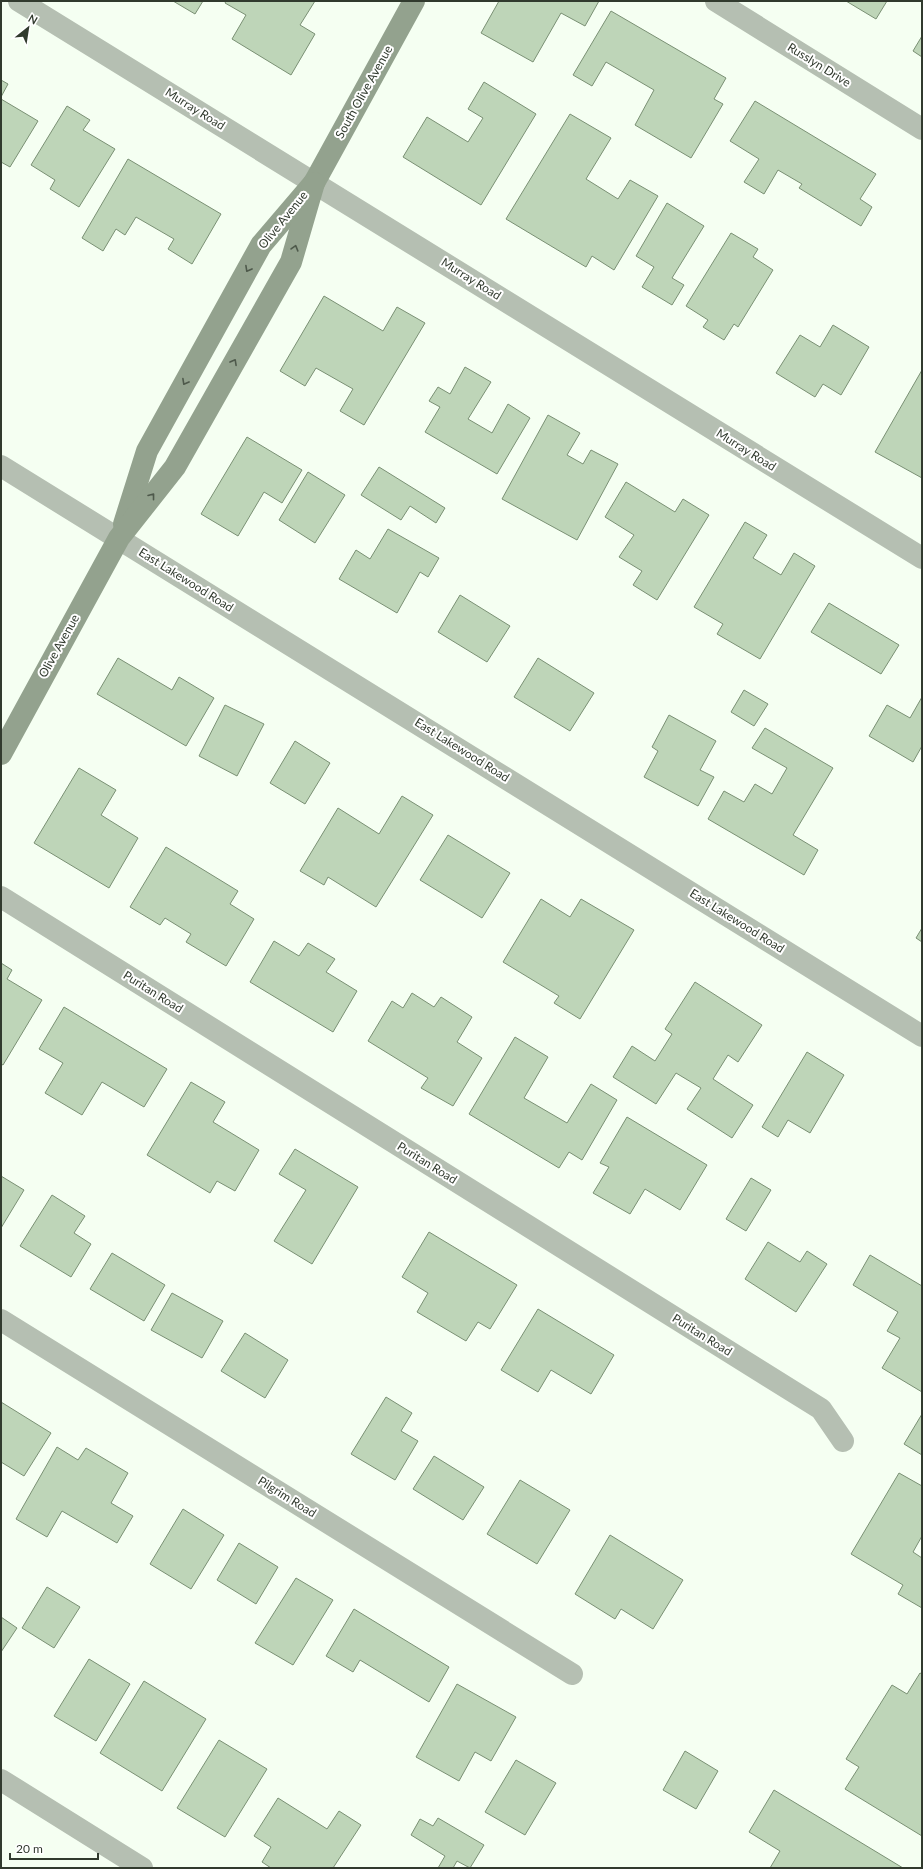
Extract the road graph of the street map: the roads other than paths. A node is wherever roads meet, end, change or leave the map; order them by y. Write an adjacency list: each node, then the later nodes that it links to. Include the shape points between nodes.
1 (20, 1): 5 (street, Murray Road)
2 (414, 1): 5 (street, South Olive Avenue)
3 (716, 1): 4 (street, Russlyn Drive)
4 (922, 129)
5 (314, 183): 7 (street, Olive Avenue, one-way to 5, via 175,467 291,262); 7 (street, Olive Avenue, one-way to 7, via 261,245 147,451); 8 (street, Murray Road)
6 (1, 466): 7 (street, East Lakewood Road)
7 (119, 538): 9 (street, Olive Avenue); 11 (street, East Lakewood Road)
8 (922, 558)
9 (1, 754)
10 (1, 897): 13 (street, Puritan Road, via 821,1409)
11 (922, 1036)
12 (1, 1320): 14 (street, Pilgrim Road)
13 (843, 1441)
14 (572, 1674)
15 (1, 1780): 16 (street)
16 (142, 1868)

